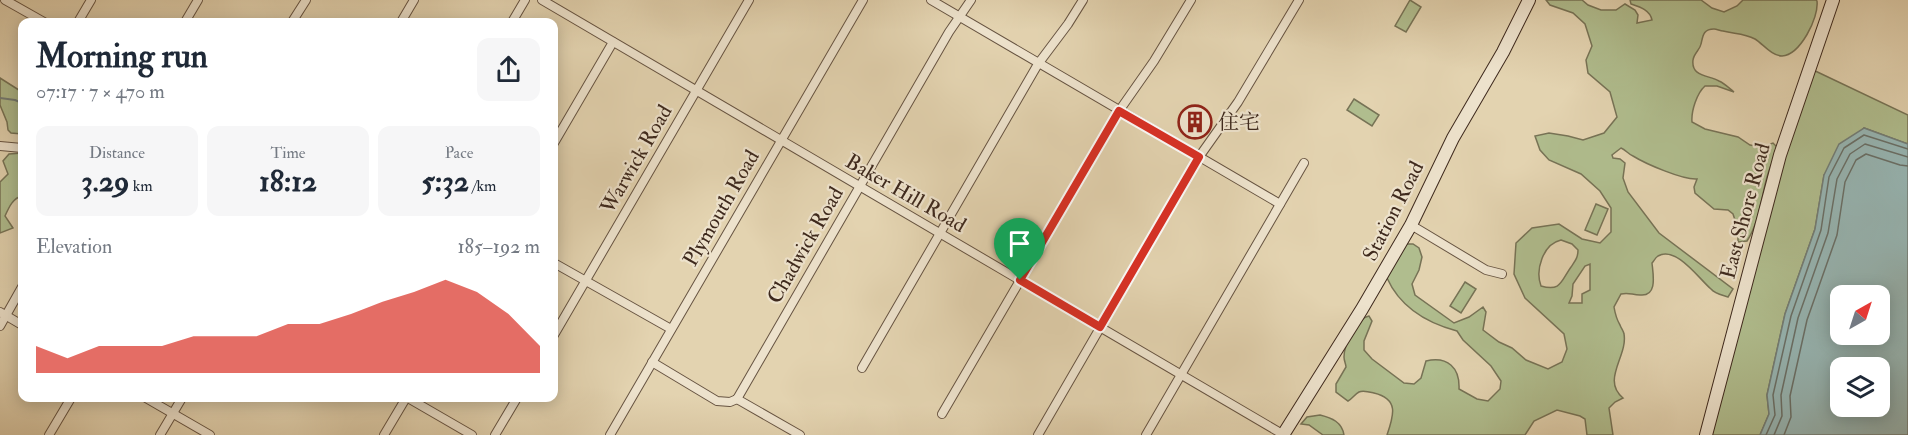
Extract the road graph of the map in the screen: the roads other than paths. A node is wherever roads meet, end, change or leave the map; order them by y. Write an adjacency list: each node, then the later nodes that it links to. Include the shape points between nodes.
1 (5, 0): 18 (street)
2 (91, 0): 19 (street)
3 (198, 0): 20 (street)
4 (306, 0): 21 (street)
5 (414, 0): 22 (street)
6 (525, 0): 23 (street)
7 (542, 0): 24 (street, Baker Hill Road)
8 (749, 0): 26 (street, Warwick Road)
9 (863, 0): 29 (street, Plymouth Road)
10 (931, 0): 17 (street)
11 (971, 0): 17 (street, Chadwick Road)
12 (1083, 0): 25 (street)
13 (1191, 0): 27 (street)
14 (1299, 0): 32 (street, via 1238,102)
15 (1529, 0): 36 (street, Station Road, via 1453,138)
16 (1833, 0): 72 (street, East Shore Road, via 1780,155)
17 (959, 17): 25 (street); 34 (street, Chadwick Road)
18 (37, 18)
19 (80, 18)
20 (187, 18)
21 (295, 18)
22 (403, 18)
23 (514, 18)
24 (613, 42): 26 (street, Baker Hill Road); 28 (street)
25 (1038, 64): 27 (street); 37 (street)
26 (696, 90): 29 (street, Baker Hill Road); 41 (street, Warwick Road)
27 (1119, 111): 32 (street); 40 (street)
28 (558, 136)
29 (781, 140): 34 (street, Baker Hill Road); 48 (street, Plymouth Road)
30 (0, 146): 31 (street)
31 (18, 148)
32 (1199, 157): 35 (street); 46 (street)
33 (1304, 163): 35 (street)
34 (860, 186): 37 (street, Baker Hill Road); 52 (street, Chadwick Road)
35 (1280, 204): 51 (street)
36 (1411, 225): 39 (street, via 1486,270); 71 (street, Station Road)
37 (940, 233): 40 (street, Baker Hill Road); 50 (street)
38 (558, 265): 41 (street)
39 (1502, 274)
40 (1020, 280): 46 (street, Baker Hill Road); 60 (street)
41 (585, 281): 47 (street, Warwick Road); 48 (street)
42 (18, 293): 43 (street)
43 (3, 314): 44 (street); 45 (street)
44 (18, 323)
45 (0, 326)
46 (1100, 327): 51 (street, Baker Hill Road); 69 (street)
47 (558, 328)
48 (671, 329): 49 (street, Plymouth Road)
49 (652, 362): 52 (street, via 717,401); 67 (street, Plymouth Road)
50 (862, 368)
51 (1181, 374): 70 (street); 71 (street, Baker Hill Road)
52 (737, 399): 68 (street)
53 (69, 402): 61 (street)
54 (153, 402): 59 (street)
55 (180, 402): 59 (street)
56 (405, 402): 64 (street)
57 (414, 402): 65 (street)
58 (515, 402): 66 (street)
59 (173, 413): 62 (street); 63 (street)
60 (942, 414)
61 (49, 435)
62 (160, 435)
63 (210, 435)
64 (384, 435)
65 (472, 435)
66 (495, 435)
67 (610, 435)
68 (800, 435)
69 (1038, 435)
70 (1146, 435)
71 (1284, 435)
72 (1707, 435)

